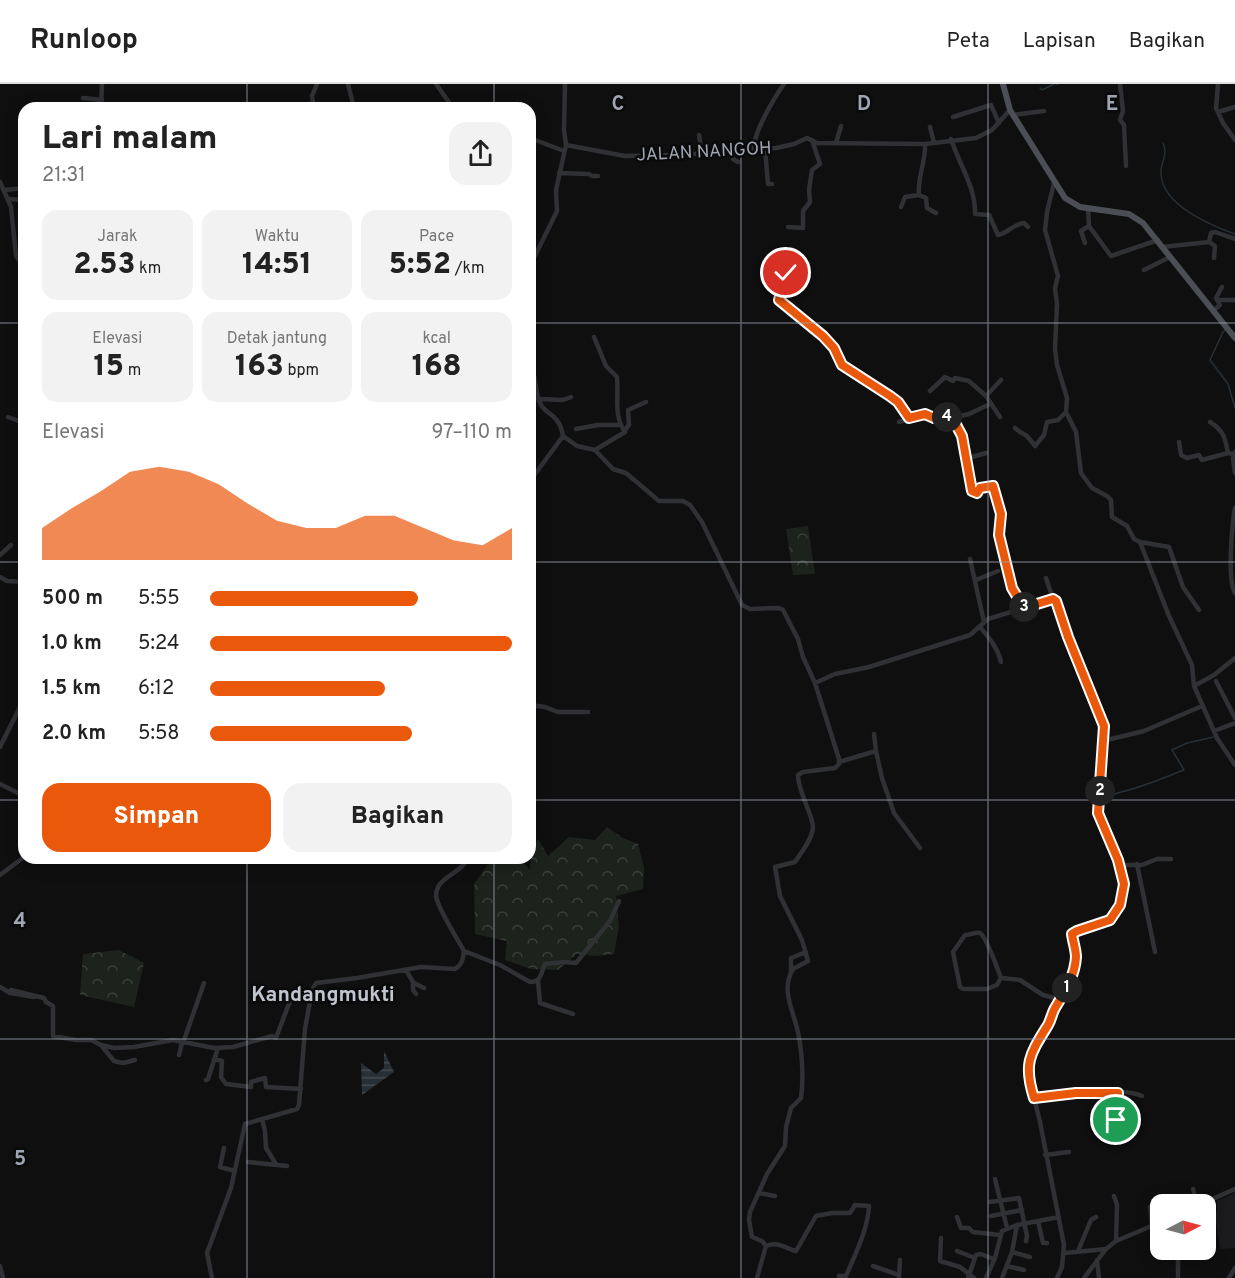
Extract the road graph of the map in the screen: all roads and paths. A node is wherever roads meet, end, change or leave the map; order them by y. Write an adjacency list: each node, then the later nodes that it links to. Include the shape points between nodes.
1 (102, 84): 11 (street)
2 (317, 84): 12 (street)
3 (348, 84): 13 (street)
4 (436, 84): 14 (street)
5 (565, 84): 31 (street)
6 (783, 84): 33 (street, via 754,137)
7 (1003, 84): 17 (main road)
8 (1120, 84): 38 (street)
9 (1218, 84): 18 (street)
10 (83, 98): 11 (street)
11 (102, 100)
12 (313, 102)
13 (352, 102)
14 (449, 102)
15 (1235, 107): 18 (street)
16 (1044, 111): 17 (street)
17 (1011, 112): 20 (street, JALAN NANGOH); 42 (main road)
18 (1218, 112): 27 (street)
19 (953, 117): 20 (street, via 991,105)
20 (999, 123): 24 (street, JALAN NANGOH, via 979,137)
21 (841, 126): 28 (street)
22 (930, 127): 29 (street)
23 (699, 135): 36 (street)
24 (951, 139): 29 (street, JALAN NANGOH); 54 (street, via 973,196 975,214 989,215 998,235 1006,234 1017,224)
25 (536, 140): 34 (street)
26 (812, 140): 28 (street, JALAN NANGOH); 32 (street, JALAN NANGOH); 53 (street, via 820,164 812,170 810,202 802,212 803,228)
27 (1235, 140)
28 (836, 143): 30 (street, JALAN NANGOH)
29 (934, 143): 30 (street, JALAN NANGOH)
30 (925, 144): 46 (street)
31 (566, 145): 34 (street); 36 (street, JALAN NANGOH, via 626,156)
32 (765, 149): 33 (street, JALAN NANGOH); 43 (street, via 768,184)
33 (754, 150): 35 (street, JALAN NANGOH)
34 (564, 151): 39 (street)
35 (733, 152): 36 (street, JALAN NANGOH); 37 (street, via 733,159)
36 (702, 153)
37 (738, 162)
38 (1126, 166)
39 (559, 173): 40 (street); 61 (street, via 554,220)
40 (598, 177)
41 (0, 182): 45 (street)
42 (1054, 183): 50 (main road, via 1067,200); 80 (street, via 1045,230 1058,276 1054,288 1055,349 1067,398)
43 (772, 184)
44 (18, 189): 45 (street)
45 (5, 190): 47 (street)
46 (919, 195): 49 (street, via 906,197); 51 (street, via 926,198 927,208)
47 (9, 199): 48 (street); 64 (street)
48 (18, 200)
49 (901, 207)
50 (1088, 208): 52 (street); 56 (main road, via 1133,216)
51 (936, 213)
52 (1089, 226): 56 (street, via 1111,256); 58 (street, via 1081,231)
53 (788, 227)
54 (1028, 227)
55 (1235, 239): 57 (street, via 1214,232)
56 (1158, 240): 59 (main road)
57 (1209, 242): 59 (street); 63 (street, via 1215,246)
58 (1085, 243)
59 (1162, 247): 62 (main road)
60 (792, 249): 83 (street, via 779,300 823,336 842,365 898,402)
61 (536, 254)
62 (1170, 257): 65 (street); 69 (main road)
63 (1214, 258)
64 (18, 259)
65 (1144, 270)
66 (1222, 287): 67 (street)
67 (1217, 300): 68 (street); 69 (street, via 1220,305)
68 (1235, 300)
69 (1214, 310): 71 (main road)
70 (594, 337): 88 (street, via 606,366 617,377)
71 (1235, 338)
72 (1001, 380): 75 (street)
73 (536, 386): 77 (street)
74 (930, 391): 75 (street, via 945,377 969,381)
75 (986, 396): 79 (street)
76 (571, 397): 77 (street)
77 (538, 399): 92 (street, via 560,422)
78 (646, 402): 91 (street, via 628,410 629,425)
79 (990, 404): 82 (street); 84 (street)
80 (1066, 412): 89 (street, via 1058,420 1047,422 1044,435 1035,446); 101 (street, via 1076,432 1083,477 1107,496 1112,518 1127,526)
81 (8, 417): 85 (street)
82 (1000, 417)
83 (909, 418): 84 (street, via 925,414); 86 (street)
84 (951, 418): 97 (street, via 962,436)
85 (18, 422)
86 (899, 422)
87 (1210, 422): 96 (street, via 1224,434)
88 (619, 424): 90 (street); 91 (street)
89 (1015, 428)
90 (576, 429)
91 (624, 431): 94 (street)
92 (564, 436): 94 (street, via 576,446); 98 (street)
93 (1179, 442): 96 (street, via 1181,455 1187,458 1199,455 1202,460)
94 (595, 450): 118 (street, via 614,469 626,473 660,501 683,501 690,505 742,605 750,609 783,610)
95 (986, 453): 97 (street)
96 (1232, 453): 99 (street)
97 (965, 459): 112 (street, via 972,491 977,493 980,488 993,486 996,491 1001,514 999,535 1012,588)
98 (536, 468)
99 (1235, 473)
100 (1235, 507): 110 (street, via 1231,581)
101 (1140, 542): 113 (street, via 1169,547 1183,587); 119 (street, via 1192,665)
102 (11, 545): 103 (street)
103 (0, 555)
104 (970, 560): 108 (street)
105 (998, 571): 108 (street)
106 (0, 577): 109 (street)
107 (1046, 578): 111 (street)
108 (976, 580): 114 (street)
109 (18, 582)
110 (1235, 593)
111 (1053, 599): 112 (street); 128 (street, via 1102,720)
112 (1024, 608): 114 (street)
113 (1198, 610)
114 (982, 624): 116 (street); 118 (street, via 970,635)
115 (1235, 658): 119 (street)
116 (1001, 662)
117 (1216, 681): 124 (street)
118 (815, 682): 131 (street)
119 (1194, 686): 121 (street)
120 (536, 706): 123 (street, via 558,712)
121 (1202, 706): 127 (street); 128 (street, via 1144,731)
122 (18, 711): 129 (street)
123 (588, 712)
124 (1235, 718)
125 (1235, 723): 127 (street)
126 (874, 734): 130 (street)
127 (1215, 734): 132 (street)
128 (1103, 741): 140 (street, via 1098,813)
129 (0, 747)
130 (876, 751): 131 (street); 135 (street, via 894,813)
131 (839, 762): 144 (street, via 835,768 798,775 813,831 795,862 775,867 780,896)
132 (1235, 765)
133 (0, 784): 134 (street)
134 (18, 793)
135 (920, 848)
136 (1172, 859): 139 (street)
137 (18, 861): 141 (street)
138 (465, 864): 143 (street, via 439,885 436,898)
139 (1137, 864): 140 (street); 145 (street)
140 (1120, 865): 156 (street, via 1123,894 1114,915 1106,923 1072,934 1076,958)
141 (0, 874)
142 (619, 901): 149 (street, via 609,921 576,963 545,964)
143 (464, 951): 146 (street, via 461,964 455,969); 149 (street, via 530,982)
144 (806, 952): 147 (street, via 808,961); 147 (street, via 791,958)
145 (1155, 952)
146 (406, 970): 151 (street); 154 (street, via 318,982)
147 (791, 973): 181 (street, via 788,1004 797,1029 801,1098 791,1108 784,1148)
148 (1001, 978): 148 (street, via 983,935 965,935 953,952 960,987 994,987); 156 (street, via 1020,980 1043,995)
149 (538, 981): 157 (street, via 540,1003)
150 (204, 983): 158 (street)
151 (414, 983): 153 (street); 155 (street)
152 (0, 987): 159 (street, via 10,993 11,990 41,996 53,1006 53,1036 92,1040)
153 (424, 988)
154 (312, 990): 160 (street, via 293,993 276,1038); 165 (street)
155 (416, 994)
156 (1061, 1000): 168 (street, via 1033,1047 1029,1082)
157 (573, 1014)
158 (183, 1043): 159 (street, via 169,1040 130,1048); 160 (street); 161 (street)
159 (101, 1045): 163 (street, via 114,1062)
160 (218, 1048): 162 (street)
161 (179, 1055)
162 (214, 1059): 164 (street); 165 (street, via 222,1060 221,1077 226,1084 251,1087 251,1082 265,1078 266,1087)
163 (135, 1060)
164 (206, 1080)
165 (301, 1089): 169 (street, via 297,1109)
166 (1118, 1093): 167 (street); 168 (street); 170 (street)
167 (1142, 1095)
168 (1034, 1098): 173 (street)
169 (262, 1119): 175 (street, via 264,1142); 177 (street, via 245,1124)
170 (1113, 1132)
171 (224, 1148): 177 (street, via 220,1167)
172 (1069, 1152): 173 (street)
173 (1045, 1155): 191 (street)
174 (248, 1162): 175 (street)
175 (276, 1164): 176 (street)
176 (287, 1166)
177 (235, 1171): 225 (street, via 207,1253)
178 (995, 1179): 186 (street)
179 (1193, 1188): 182 (street)
180 (1235, 1189): 185 (street)
181 (759, 1193): 183 (street); 204 (street, via 749,1220 752,1237 762,1240)
182 (1195, 1194)
183 (775, 1196)
184 (1114, 1196): 202 (street)
185 (1216, 1197)
186 (1000, 1200): 187 (street); 188 (street, via 1019,1198); 189 (street)
187 (990, 1202)
188 (1022, 1210): 189 (street); 195 (street)
189 (1004, 1214): 190 (street); 198 (street)
190 (991, 1216)
191 (1059, 1216): 194 (street); 209 (street)
192 (1096, 1217): 207 (street, via 1090,1221)
193 (957, 1218): 199 (street, via 961,1228)
194 (1038, 1221): 195 (street); 203 (street, via 1042,1242)
195 (1025, 1224): 196 (street); 201 (street)
196 (1017, 1225): 198 (street); 208 (street)
197 (1150, 1227): 202 (street)
198 (1007, 1228): 199 (street)
199 (1000, 1235): 212 (street)
200 (941, 1238): 223 (street, via 940,1261 960,1268)
201 (1026, 1241)
202 (1116, 1241): 205 (street)
203 (1047, 1243)
204 (765, 1246): 226 (street); 227 (street, via 779,1244 796,1251 816,1216 850,1213 855,1205 869,1206 862,1237 846,1276)
205 (1106, 1249): 207 (street); 215 (street)
206 (957, 1251): 211 (street)
207 (1078, 1251): 209 (street)
208 (1012, 1252): 210 (street); 213 (street)
209 (1065, 1253): 231 (street)
210 (1030, 1257)
211 (975, 1258): 212 (street, via 981,1254); 223 (street)
212 (995, 1258): 213 (street); 229 (street)
213 (1010, 1259): 219 (street)
214 (900, 1260): 222 (street)
215 (1097, 1260): 232 (street); 233 (street)
216 (1178, 1260): 234 (street)
217 (0, 1266): 224 (street)
218 (873, 1266): 222 (street)
219 (1007, 1266): 221 (street); 230 (street)
220 (1235, 1268): 235 (street)
221 (1024, 1270)
222 (899, 1276)
223 (968, 1276): 228 (street)
224 (3, 1278)
225 (212, 1278)
226 (757, 1278)
227 (840, 1278)
228 (974, 1278)
229 (986, 1278)
230 (1002, 1278)
231 (1058, 1278)
232 (1084, 1278)
233 (1100, 1278)
234 (1178, 1278)
235 (1229, 1278)

